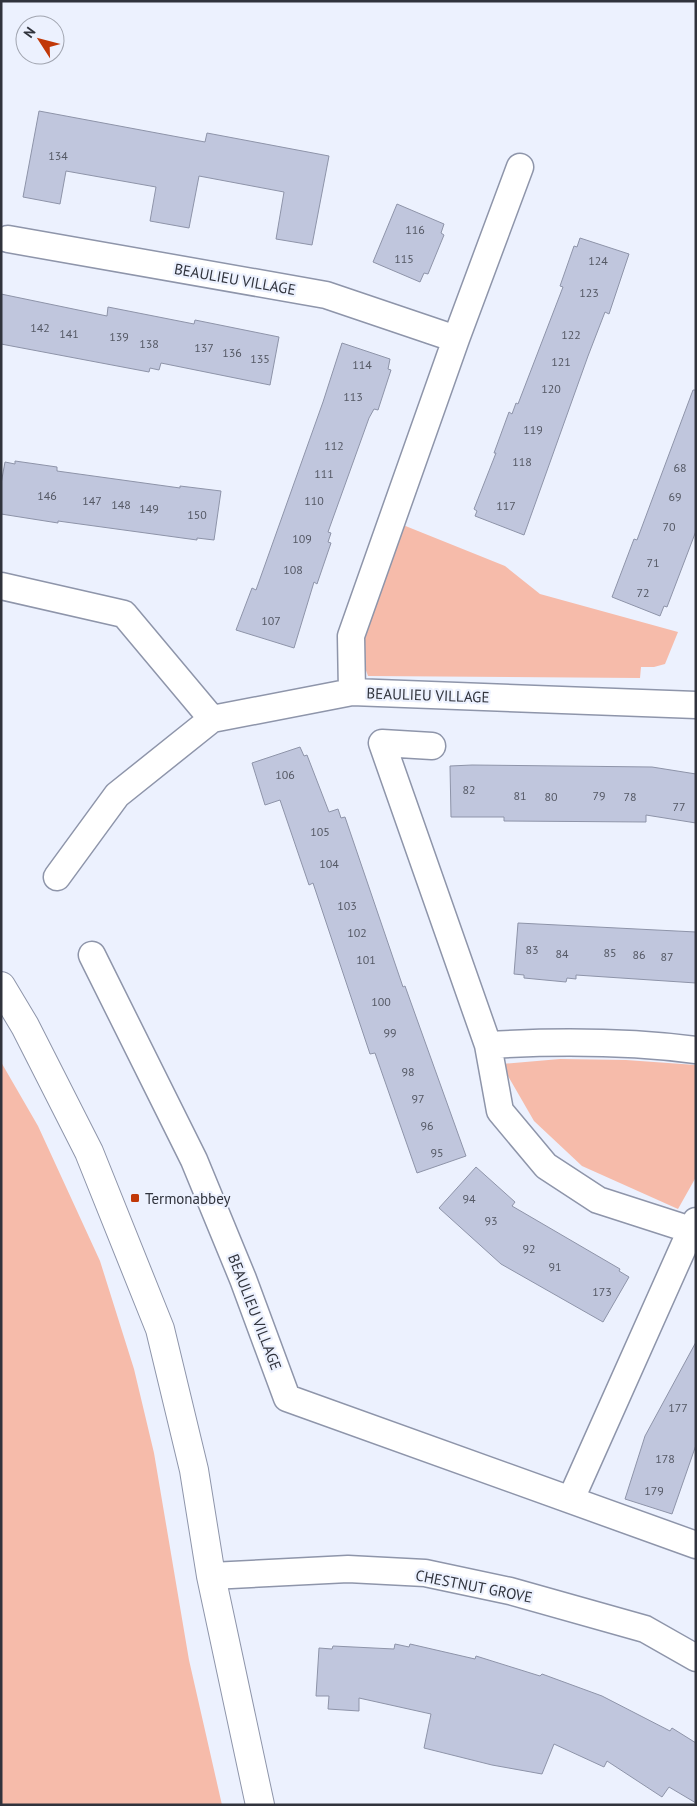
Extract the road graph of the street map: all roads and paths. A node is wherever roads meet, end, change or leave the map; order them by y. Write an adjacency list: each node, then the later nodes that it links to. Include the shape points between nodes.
1 (520, 167): 3 (street, BEAULIEU VILLAGE)
2 (8, 238): 3 (street, BEAULIEU VILLAGE, via 326,295)
3 (456, 339): 5 (street, BEAULIEU VILLAGE, via 351,636)
4 (1, 586): 7 (street, via 124,614)
5 (352, 692): 6 (street, BEAULIEU VILLAGE); 7 (street)
6 (696, 705)
7 (212, 719): 9 (street, via 117,795)
8 (432, 746): 12 (street, via 382,743)
9 (57, 877)
10 (92, 955): 15 (street, BEAULIEU VILLAGE, via 194,1160 243,1279 286,1398)
11 (1, 986): 17 (street, via 90,1152 160,1329 194,1470)
12 (488, 1045): 13 (street, via 562,1041 643,1043); 14 (street, via 500,1110 546,1166 598,1200)
13 (696, 1050)
14 (693, 1226): 15 (street)
15 (571, 1499): 16 (street, BEAULIEU VILLAGE)
16 (696, 1545)
17 (211, 1576): 18 (street, CHESTNUT GROVE, via 348,1569 425,1573 510,1591 645,1628); 19 (street)
18 (696, 1658)
19 (260, 1805)

